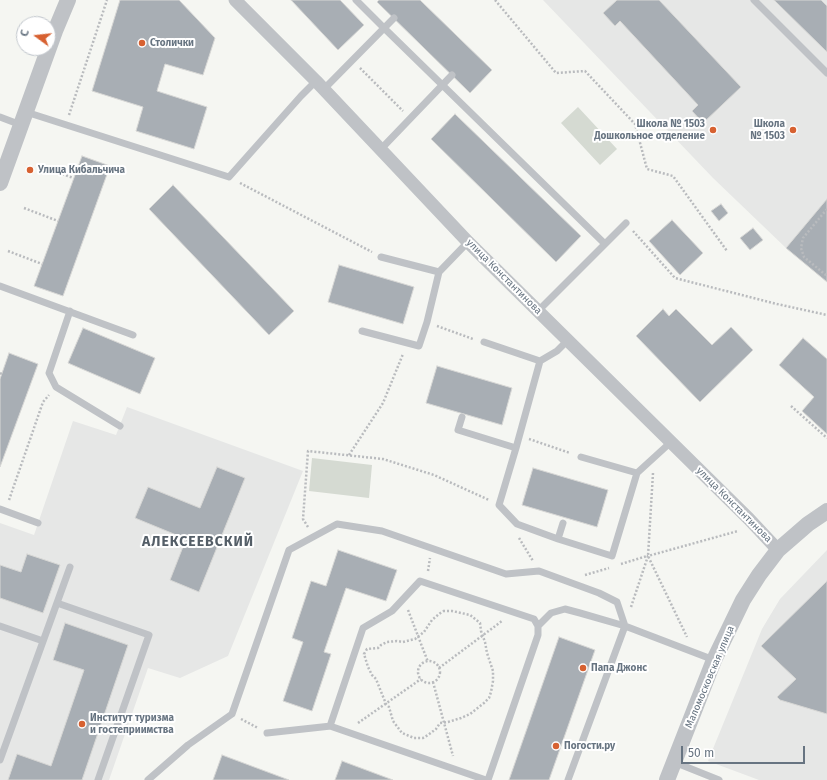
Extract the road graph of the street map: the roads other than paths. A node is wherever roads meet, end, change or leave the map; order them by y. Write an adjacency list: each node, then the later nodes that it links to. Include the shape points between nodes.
1 (68, 0): 12 (street, via 54,31)
2 (236, 0): 9 (street, улица Константинова)
3 (356, 0): 6 (lane)
4 (754, 0): 7 (lane)
5 (394, 18): 6 (lane)
6 (384, 28): 9 (lane, via 352,60); 10 (lane)
7 (827, 73)
8 (452, 75): 10 (lane)
9 (320, 85): 12 (lane, via 301,96 229,177); 13 (street, улица Константинова)
10 (442, 85): 13 (lane); 17 (lane)
11 (0, 117): 12 (lane)
12 (24, 118): 14 (street)
13 (380, 149): 16 (street, улица Константинова)
14 (0, 183)
15 (626, 223): 17 (lane)
16 (468, 242): 19 (lane); 22 (street, улица Константинова)
17 (605, 244): 22 (lane)
18 (382, 257): 19 (lane)
19 (439, 272): 23 (lane, via 419,346)
20 (0, 286): 21 (lane)
21 (70, 311): 24 (lane); 29 (lane, via 48,373 56,387)
22 (538, 311): 25 (street, улица Константинова)
23 (362, 331)
24 (133, 335)
25 (568, 340): 27 (lane, via 557,351); 30 (street, улица Константинова)
26 (484, 342): 27 (lane)
27 (540, 361): 31 (lane)
28 (462, 417): 31 (lane, via 458,430)
29 (120, 426)
30 (671, 442): 33 (lane); 39 (street, улица Константинова)
31 (516, 448): 38 (lane, via 499,505 517,524)
32 (581, 456): 33 (lane)
33 (637, 473): 38 (lane, via 612,556)
34 (2, 510): 36 (lane)
35 (827, 511): 39 (street, Маломосковская улица)
36 (38, 522)
37 (563, 523): 38 (lane)
38 (558, 539)
39 (778, 550): 46 (street, Маломосковская улица, via 743,600)
40 (70, 567): 41 (lane)
41 (57, 603): 45 (lane); 51 (lane, via 149,635)
42 (0, 626): 45 (lane)
43 (538, 626): 44 (lane, via 551,613 565,609); 47 (lane, via 534,619 420,581 392,611 363,628); 53 (lane, via 538,635)
44 (625, 626): 46 (lane); 52 (lane, via 617,602 539,571 506,574 382,531 337,524 289,550 232,714 188,746); 54 (lane)
45 (43, 641): 49 (lane)
46 (714, 660): 50 (street, Маломосковская улица)
47 (331, 726): 48 (lane); 53 (lane)
48 (267, 733)
49 (0, 760)
50 (674, 762): 55 (street, Маломосковская улица); 56 (lane)
51 (98, 780)
52 (148, 780)
53 (487, 780)
54 (568, 780)
55 (667, 780)
56 (719, 780)

